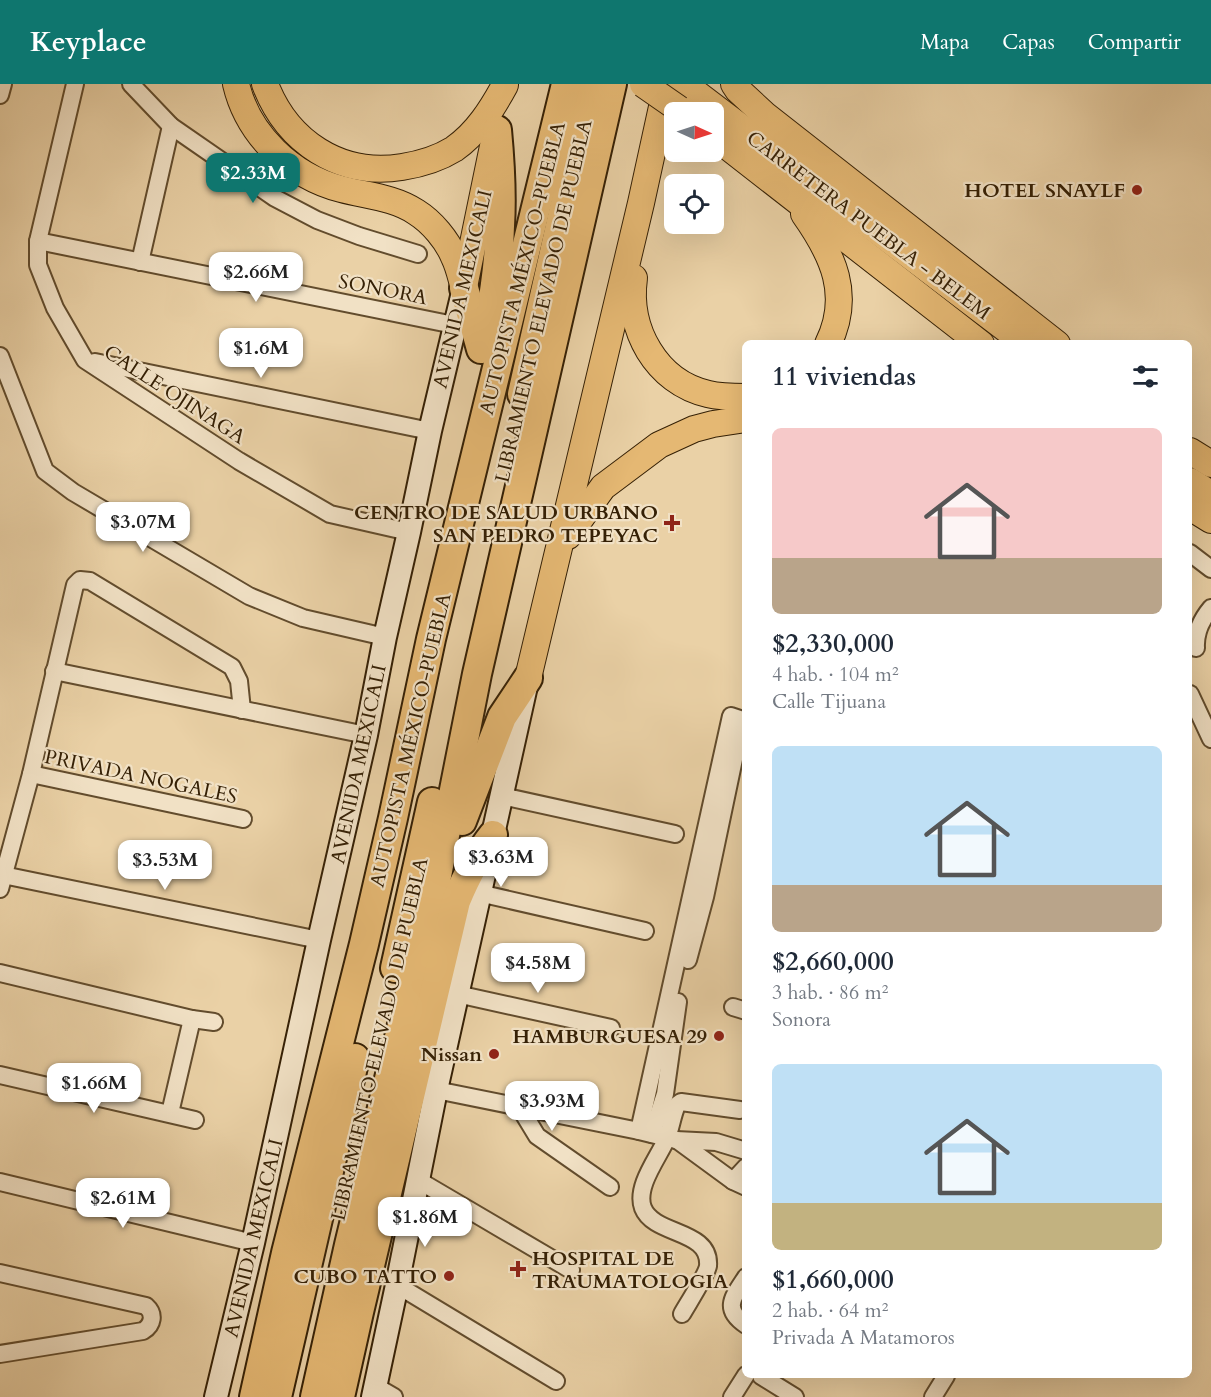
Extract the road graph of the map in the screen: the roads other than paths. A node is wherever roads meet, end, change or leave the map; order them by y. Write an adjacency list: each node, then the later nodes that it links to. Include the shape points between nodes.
1 (3, 84): 13 (street)
2 (75, 84): 20 (street, CALLE OJINAGA)
3 (132, 84): 15 (street)
4 (236, 84): 23 (main road, via 257,131 297,170 328,185 391,200 429,223 455,257)
5 (265, 84): 6 (main road, via 282,117 311,146 342,163 381,169 414,165 454,149 486,116)
6 (505, 84): 16 (main road, AVENIDA MEXICALI)
7 (566, 84): 46 (highway, AUTOPISTA MÉXICO-PUEBLA)
8 (575, 84): 99 (highway, LIBRAMIENTO ELEVADO DE PUEBLA)
9 (592, 84): 100 (highway, LIBRAMIENTO ELEVADO DE PUEBLA)
10 (612, 84): 63 (highway, via 477,675)
11 (643, 84): 14 (main road, CARRETERA PUEBLA - BELEM, bridge)
12 (734, 84): 28 (main road, via 765,115)
13 (0, 95)
14 (680, 95): 19 (main road); 27 (main road, CARRETERA PUEBLA - BELEM)
15 (171, 126): 21 (street, via 275,198 317,220); 22 (street)
16 (497, 130): 23 (main road, AVENIDA MEXICALI); 29 (highway, via 500,227)
17 (724, 144): 18 (main road, CARRETERA PUEBLA - BELEM)
18 (787, 192): 25 (main road, via 818,236 838,281 838,313); 26 (main road, CARRETERA PUEBLA - BELEM)
19 (641, 203): 32 (main road, via 632,292 636,321 646,347 661,367 685,385 707,394); 40 (main road)
20 (38, 241): 22 (street, SONORA); 31 (street, CALLE OJINAGA, via 38,265 55,308)
21 (418, 254)
22 (140, 262): 24 (street, SONORA)
23 (464, 288): 24 (highway)
24 (464, 322): 29 (highway); 34 (street, AVENIDA MEXICALI)
25 (830, 340)
26 (976, 340)
27 (1020, 340)
28 (1052, 340)
29 (483, 355): 46 (highway, via 431,614)
30 (0, 356): 45 (street, via 45,471 73,492 249,596 303,618)
31 (85, 360): 34 (street); 39 (street, CALLE OJINAGA, via 239,461 330,514)
32 (742, 397)
33 (742, 420): 40 (main road, via 694,429 643,456 603,486)
34 (430, 431): 39 (street, AVENIDA MEXICALI)
35 (1192, 452): 36 (main road)
36 (1211, 464)
37 (1192, 485): 38 (main road)
38 (1206, 513)
39 (409, 532): 45 (street, AVENIDA MEXICALI)
40 (560, 549): 49 (main road)
41 (1192, 555): 42 (street)
42 (1211, 569)
43 (1211, 608): 47 (street, via 1198,628)
44 (1211, 635): 47 (street)
45 (385, 637): 54 (street, AVENIDA MEXICALI)
46 (431, 639): 53 (highway, AUTOPISTA MÉXICO-PUEBLA)
47 (1193, 650)
48 (54, 671): 51 (street); 51 (street, via 75,585 80,580 90,581 232,667 239,681); 56 (street)
49 (528, 678): 57 (street); 63 (highway, via 502,717)
50 (1192, 698): 55 (street)
51 (242, 710): 54 (street)
52 (742, 720): 77 (street, via 731,716)
53 (413, 721): 97 (highway, via 316,1056); 98 (highway, AUTOPISTA MÉXICO-PUEBLA, via 372,909)
54 (366, 735): 65 (street, AVENIDA MEXICALI)
55 (1211, 739)
56 (31, 774): 58 (street, PRIVADA NOGALES); 61 (street)
57 (502, 796): 59 (street); 60 (street)
58 (243, 819)
59 (675, 834)
60 (493, 835): 62 (street); 102 (highway, via 468,872 456,901)
61 (2, 882): 65 (street)
62 (479, 893): 64 (street); 67 (street)
63 (433, 896): 101 (highway)
64 (645, 931)
65 (319, 940): 83 (street, AVENIDA MEXICALI)
66 (0, 973): 68 (street)
67 (457, 994): 70 (street); 72 (street)
68 (192, 1019): 69 (street); 75 (street)
69 (214, 1022)
70 (612, 1028)
71 (0, 1075): 75 (street)
72 (436, 1090): 73 (street); 79 (street)
73 (520, 1108): 77 (street); 82 (street, via 537,1136)
74 (740, 1110): 77 (street, via 681,1102)
75 (170, 1113): 76 (street)
76 (195, 1120)
77 (659, 1136): 78 (street, via 716,1142); 81 (street); 88 (street, via 644,1184 642,1206 648,1217 692,1238 707,1254 708,1268)
78 (742, 1150)
79 (418, 1180): 84 (street); 87 (street)
80 (0, 1182): 83 (street)
81 (739, 1184)
82 (610, 1187)
83 (253, 1242): 96 (street, AVENIDA MEXICALI)
84 (571, 1270)
85 (0, 1273): 90 (street, via 146,1306 153,1317 143,1331)
86 (742, 1284): 89 (street, via 733,1297 731,1310)
87 (397, 1285): 94 (street); 95 (street)
88 (682, 1314)
89 (742, 1322)
90 (0, 1354)
91 (744, 1378): 103 (street)
92 (763, 1378): 104 (street)
93 (945, 1378): 105 (street)
94 (556, 1381)
95 (381, 1393)
96 (216, 1397)
97 (240, 1397)
98 (254, 1397)
99 (277, 1397)
100 (298, 1397)
101 (315, 1397)
102 (340, 1397)
103 (732, 1397)
104 (795, 1397)
105 (933, 1397)

